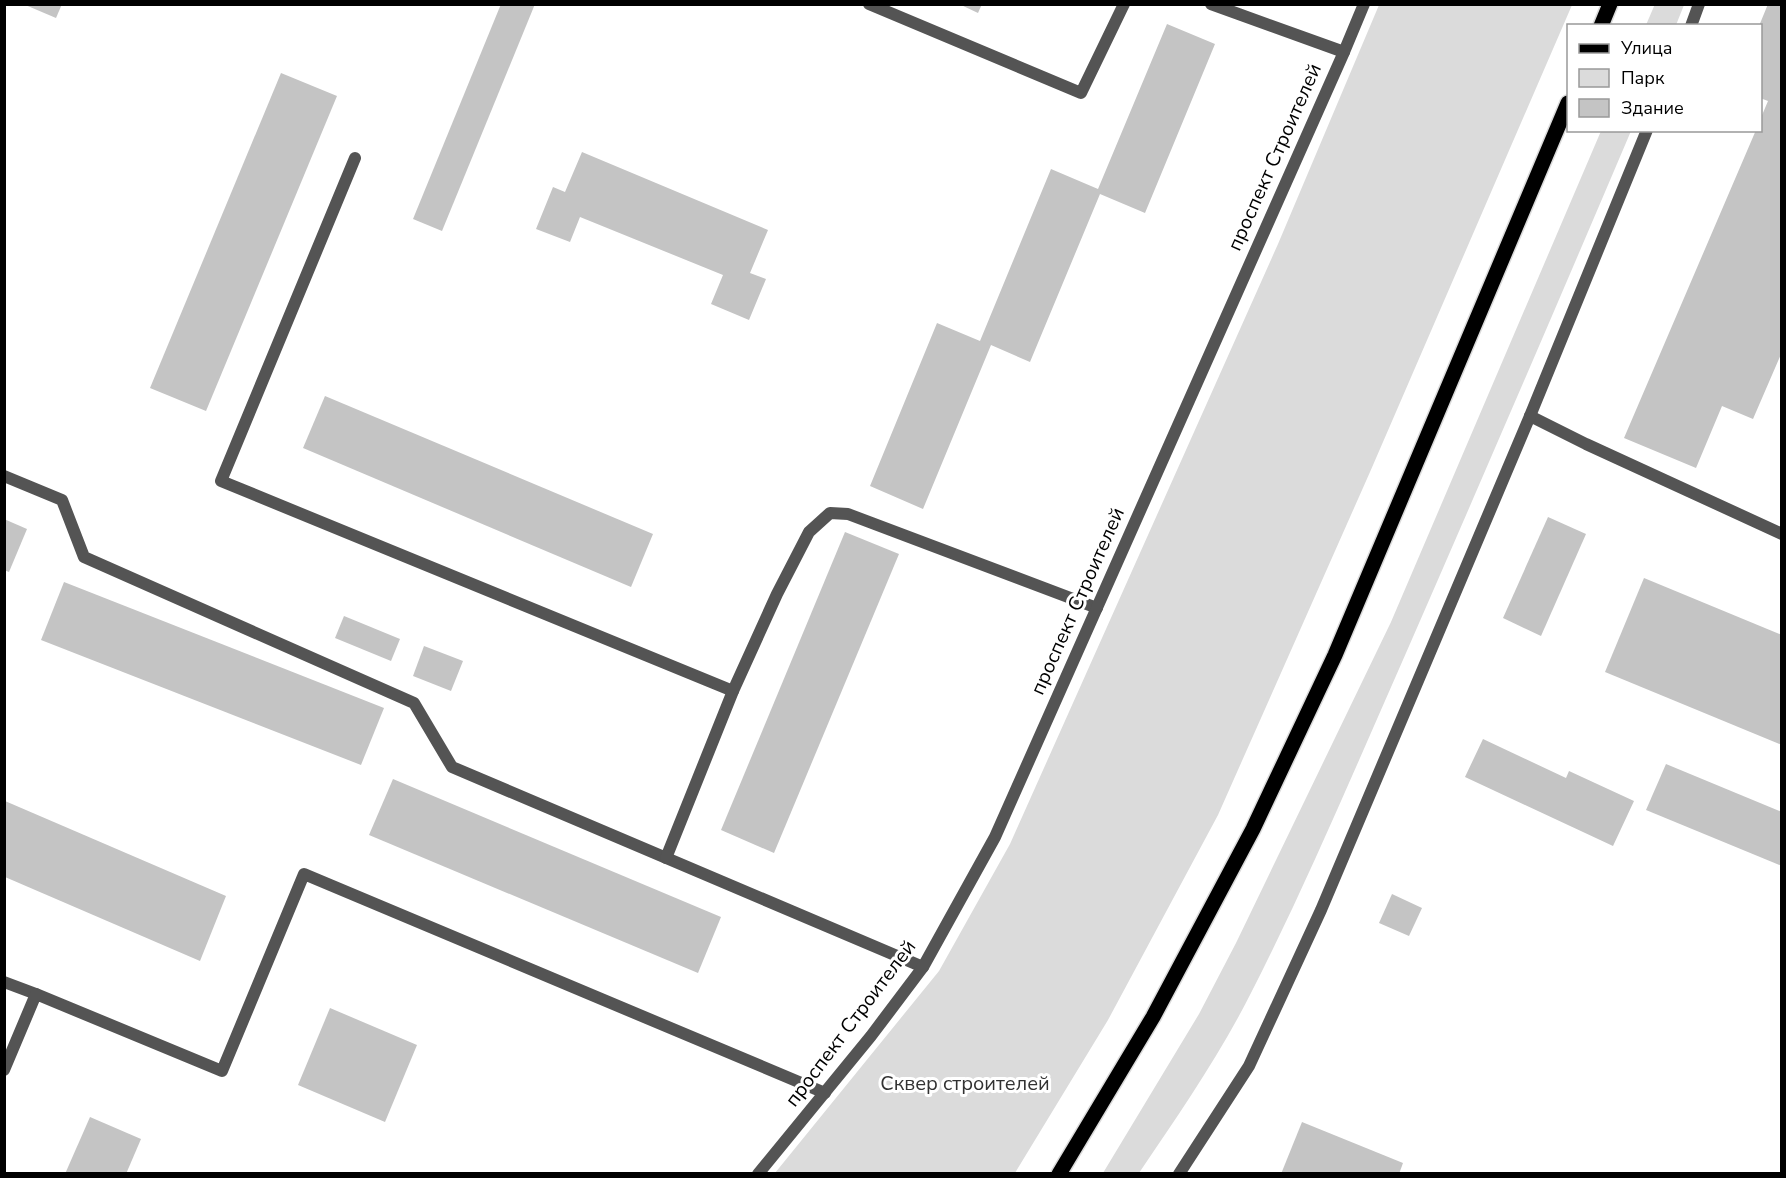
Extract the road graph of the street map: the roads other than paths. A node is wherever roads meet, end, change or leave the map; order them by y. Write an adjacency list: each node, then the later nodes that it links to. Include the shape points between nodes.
1 (869, 4): 2 (street, via 1081,93)
2 (1124, 4)
3 (1211, 4): 9 (street)
4 (1364, 4): 9 (street, проспект Строителей)
5 (1610, 4): 7 (main road)
6 (1699, 4): 8 (street)
7 (1602, 24)
8 (1691, 24)
9 (1344, 52): 16 (street, проспект Строителей)
10 (1567, 108): 25 (main road, via 1335,655 1253,829 1153,1017)
11 (1646, 132): 13 (street)
12 (355, 158): 17 (street, via 221,481)
13 (1530, 416): 15 (street); 26 (street, via 1321,910 1254,1056)
14 (4, 476): 18 (street, via 62,500 84,556 414,703 452,767)
15 (1782, 534)
16 (1097, 608): 17 (street, via 848,514 830,513 810,532); 19 (street, проспект Строителей, via 995,837)
17 (733, 691): 18 (street)
18 (666, 858): 19 (street)
19 (923, 967): 23 (street, проспект Строителей)
20 (4, 982): 21 (street)
21 (36, 994): 22 (street); 23 (street, via 222,1071 304,874)
22 (4, 1070)
23 (825, 1093): 24 (street, проспект Строителей)
24 (758, 1173)
25 (1059, 1173)
26 (1179, 1173)

